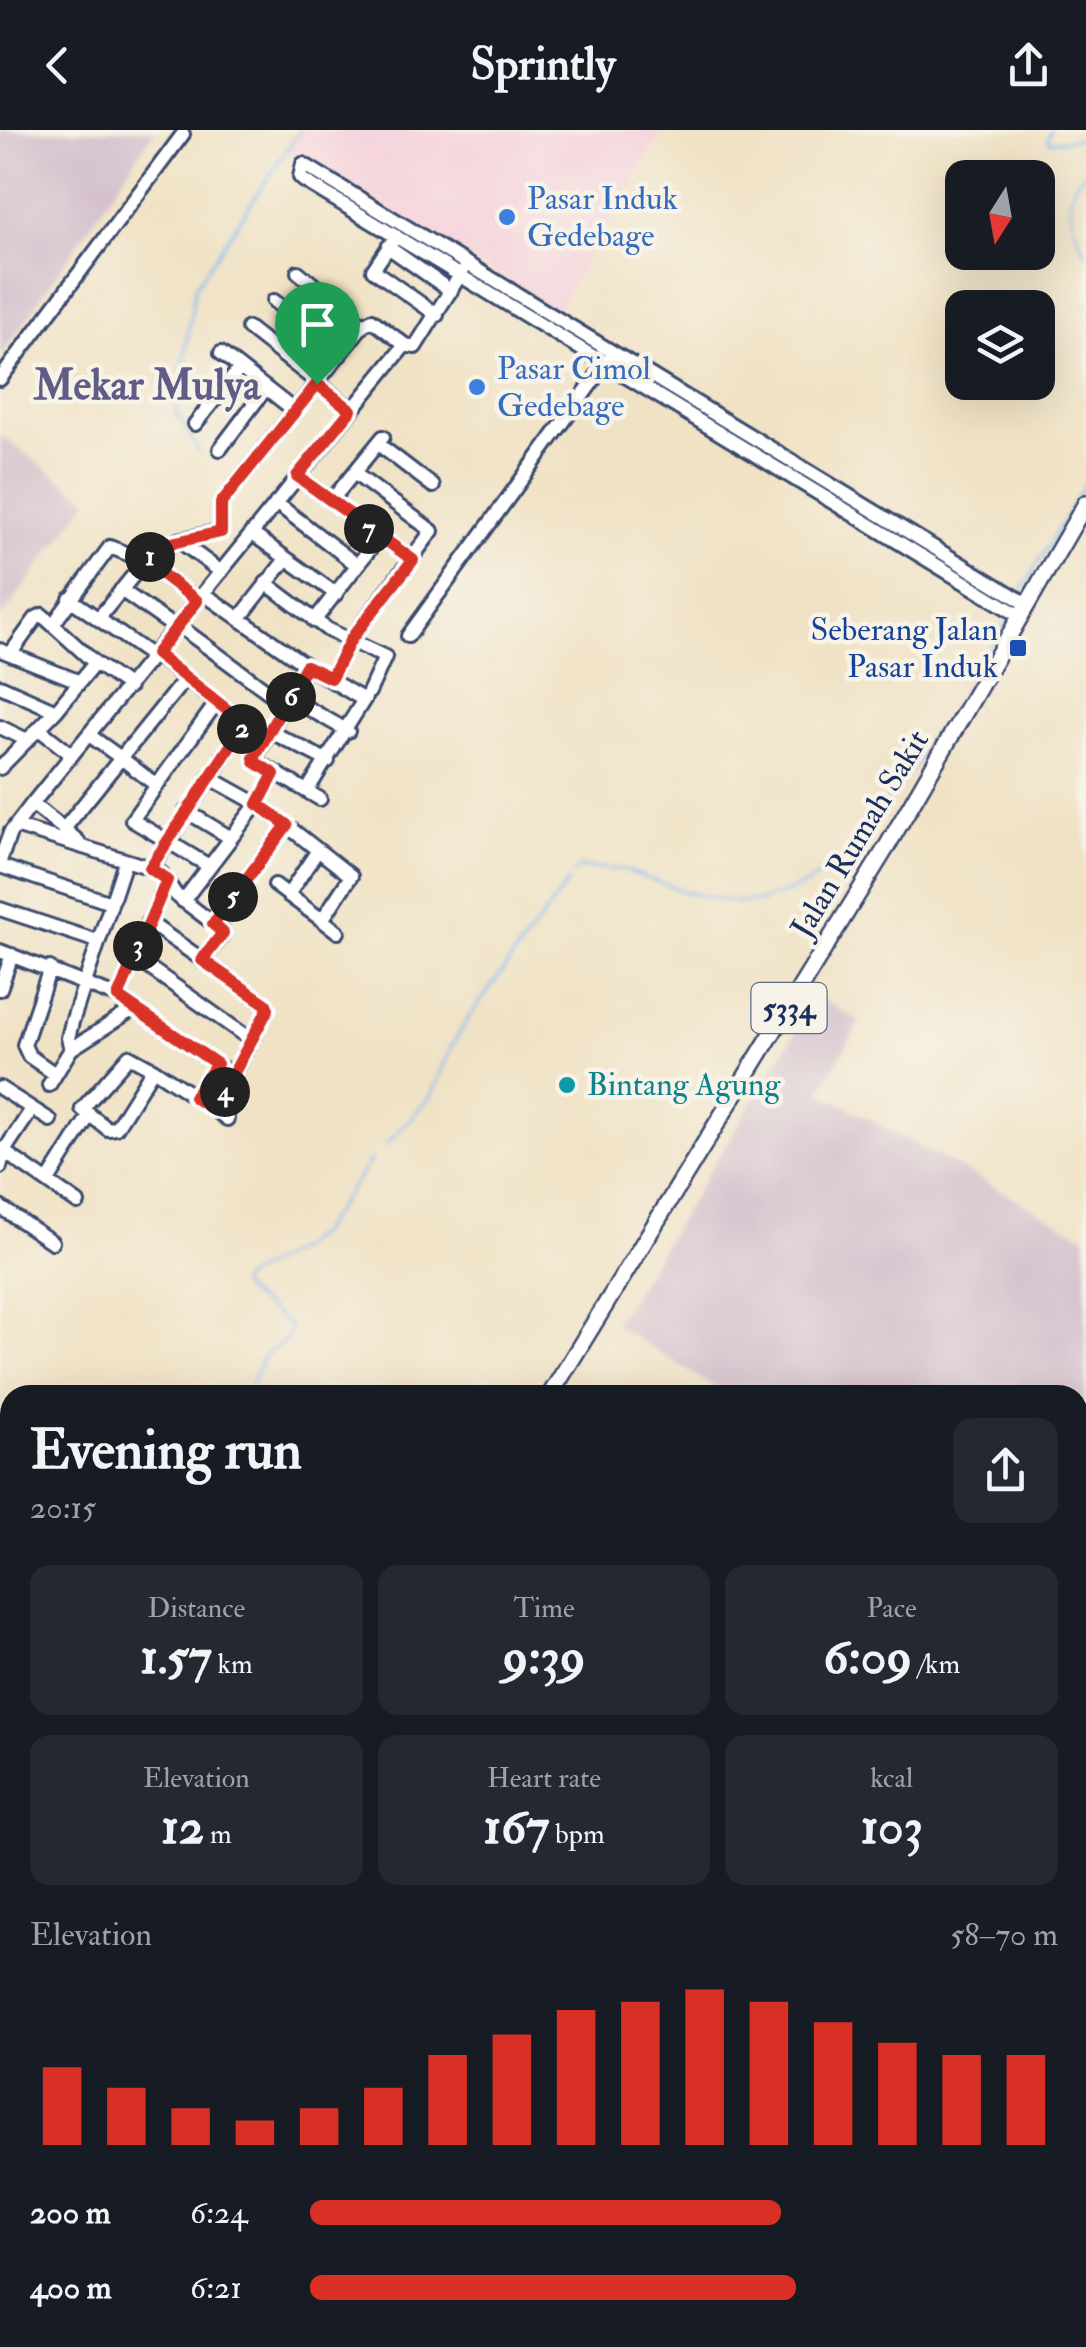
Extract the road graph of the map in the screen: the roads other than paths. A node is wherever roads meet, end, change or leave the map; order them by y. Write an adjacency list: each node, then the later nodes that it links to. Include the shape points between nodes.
1 (183, 134): 15 (street)
2 (392, 242): 3 (street); 3 (street, via 303,180 303,164); 5 (street); 7 (street, via 372,268)
3 (462, 269): 5 (street); 13 (street)
4 (298, 272): 8 (street)
5 (452, 291): 7 (street)
6 (274, 301): 12 (street)
7 (437, 314): 10 (street, via 415,347)
8 (363, 325): 10 (street, via 372,320); 12 (street)
9 (248, 328): 16 (street)
10 (405, 346): 18 (street)
11 (221, 353): 14 (street)
12 (340, 356): 16 (street)
13 (610, 358): 43 (street); 49 (street)
14 (240, 368): 17 (street); 20 (street)
15 (0, 379)
16 (317, 384): 18 (street); 19 (street)
17 (266, 388): 19 (street); 21 (street)
18 (351, 410): 23 (street)
19 (295, 412): 28 (street, via 221,503)
20 (195, 424)
21 (220, 449)
22 (354, 473): 24 (street, via 380,440); 25 (street); 34 (street, via 432,530)
23 (297, 476): 25 (street); 26 (street)
24 (433, 486)
25 (331, 501): 30 (street)
26 (276, 503): 29 (street); 36 (street)
27 (1086, 503): 43 (main road, Jalan Rumah Sakit / 5334)
28 (221, 532): 31 (street); 32 (street)
29 (252, 533): 32 (street); 33 (street)
30 (380, 536): 34 (street); 36 (street)
31 (178, 540): 35 (street); 37 (street)
32 (242, 546): 37 (street)
33 (286, 558): 38 (street); 40 (street)
34 (413, 560): 50 (street)
35 (145, 561): 39 (street); 41 (street); 42 (street, via 110,547)
36 (357, 565): 40 (street)
37 (221, 572): 41 (street)
38 (266, 583): 45 (street); 46 (street)
39 (121, 590): 44 (street); 48 (street)
40 (336, 594): 46 (street)
41 (201, 597): 45 (street); 48 (street)
42 (70, 599): 44 (street); 47 (street)
43 (1017, 606): 131 (main road, Jalan Rumah Sakit / 5334, via 886,848)
44 (98, 619): 52 (street)
45 (239, 619): 54 (street)
46 (314, 621): 50 (street)
47 (54, 623): 51 (street, via 39,615); 53 (street)
48 (178, 628): 52 (street); 62 (street)
49 (408, 636)
50 (351, 639): 55 (street); 60 (street, via 386,657)
51 (6, 651): 57 (street)
52 (154, 656): 56 (street); 59 (street)
53 (95, 663): 57 (street); 59 (street)
54 (306, 666): 55 (street); 62 (street)
55 (331, 678): 60 (street)
56 (186, 679): 61 (street); 72 (street)
57 (78, 682): 63 (street)
58 (0, 686): 63 (street)
59 (129, 688): 68 (street)
60 (366, 696): 67 (street)
61 (217, 702): 64 (street); 77 (street)
62 (288, 702): 67 (street); 69 (street)
63 (56, 711): 66 (street)
64 (245, 724): 69 (street); 76 (street)
65 (0, 727): 70 (street)
66 (39, 729): 70 (street); 71 (street)
67 (348, 731): 73 (street)
68 (89, 735): 71 (street); 72 (street)
69 (268, 736): 73 (street); 75 (street, via 254,760)
70 (25, 739): 74 (street)
71 (72, 755): 80 (street)
72 (121, 758): 77 (street); 85 (street)
73 (328, 761): 78 (street)
74 (0, 768)
75 (274, 774): 78 (street); 81 (street)
76 (209, 777): 81 (street); 82 (street)
77 (156, 785): 87 (street, via 132,820)
78 (307, 792): 79 (street)
79 (320, 799)
80 (32, 804): 84 (street); 85 (street)
81 (258, 804): 83 (street); 86 (street)
82 (186, 811): 86 (street); 87 (street)
83 (287, 825): 89 (street); 102 (street)
84 (8, 829): 88 (street); 91 (street)
85 (64, 829): 88 (street)
86 (231, 838): 92 (street)
87 (167, 840): 92 (street); 93 (street)
88 (84, 846): 90 (street)
89 (318, 850): 96 (street); 100 (street, via 350,876)
90 (124, 862): 93 (street); 98 (street)
91 (0, 864): 98 (street)
92 (209, 866): 97 (street)
93 (150, 868): 94 (street)
94 (167, 880): 97 (street); 101 (street)
95 (274, 885): 96 (street)
96 (288, 895): 100 (street)
97 (183, 900): 102 (street)
98 (111, 903): 104 (street)
99 (0, 909): 104 (street)
100 (322, 920): 103 (street)
101 (148, 922): 106 (street); 107 (street)
102 (213, 924): 107 (street, via 223,933)
103 (338, 932)
104 (98, 941): 109 (street)
105 (6, 953): 108 (street); 110 (street)
106 (134, 957): 111 (street); 113 (street)
107 (202, 960): 113 (street, via 266,1004)
108 (50, 968): 109 (street); 114 (street, via 24,1045 52,1080)
109 (85, 983): 111 (street); 114 (street, via 68,1038)
110 (0, 989)
111 (118, 997): 112 (street)
112 (135, 1008): 114 (street); 115 (street)
113 (251, 1040): 117 (street)
114 (71, 1048)
115 (217, 1064): 117 (street); 119 (street)
116 (153, 1069): 119 (street); 122 (street, via 116,1128); 122 (street, via 126,1059 84,1105)
117 (234, 1076): 121 (street)
118 (0, 1088): 120 (street)
119 (194, 1097): 121 (street)
120 (32, 1109): 123 (street); 125 (street)
121 (214, 1110): 124 (street)
122 (89, 1116): 127 (street)
123 (50, 1120)
124 (227, 1120)
125 (2, 1150): 126 (street); 127 (street)
126 (0, 1167)
127 (48, 1181): 128 (street)
128 (78, 1202)
129 (0, 1208): 130 (street)
130 (52, 1242)
131 (556, 1385)

